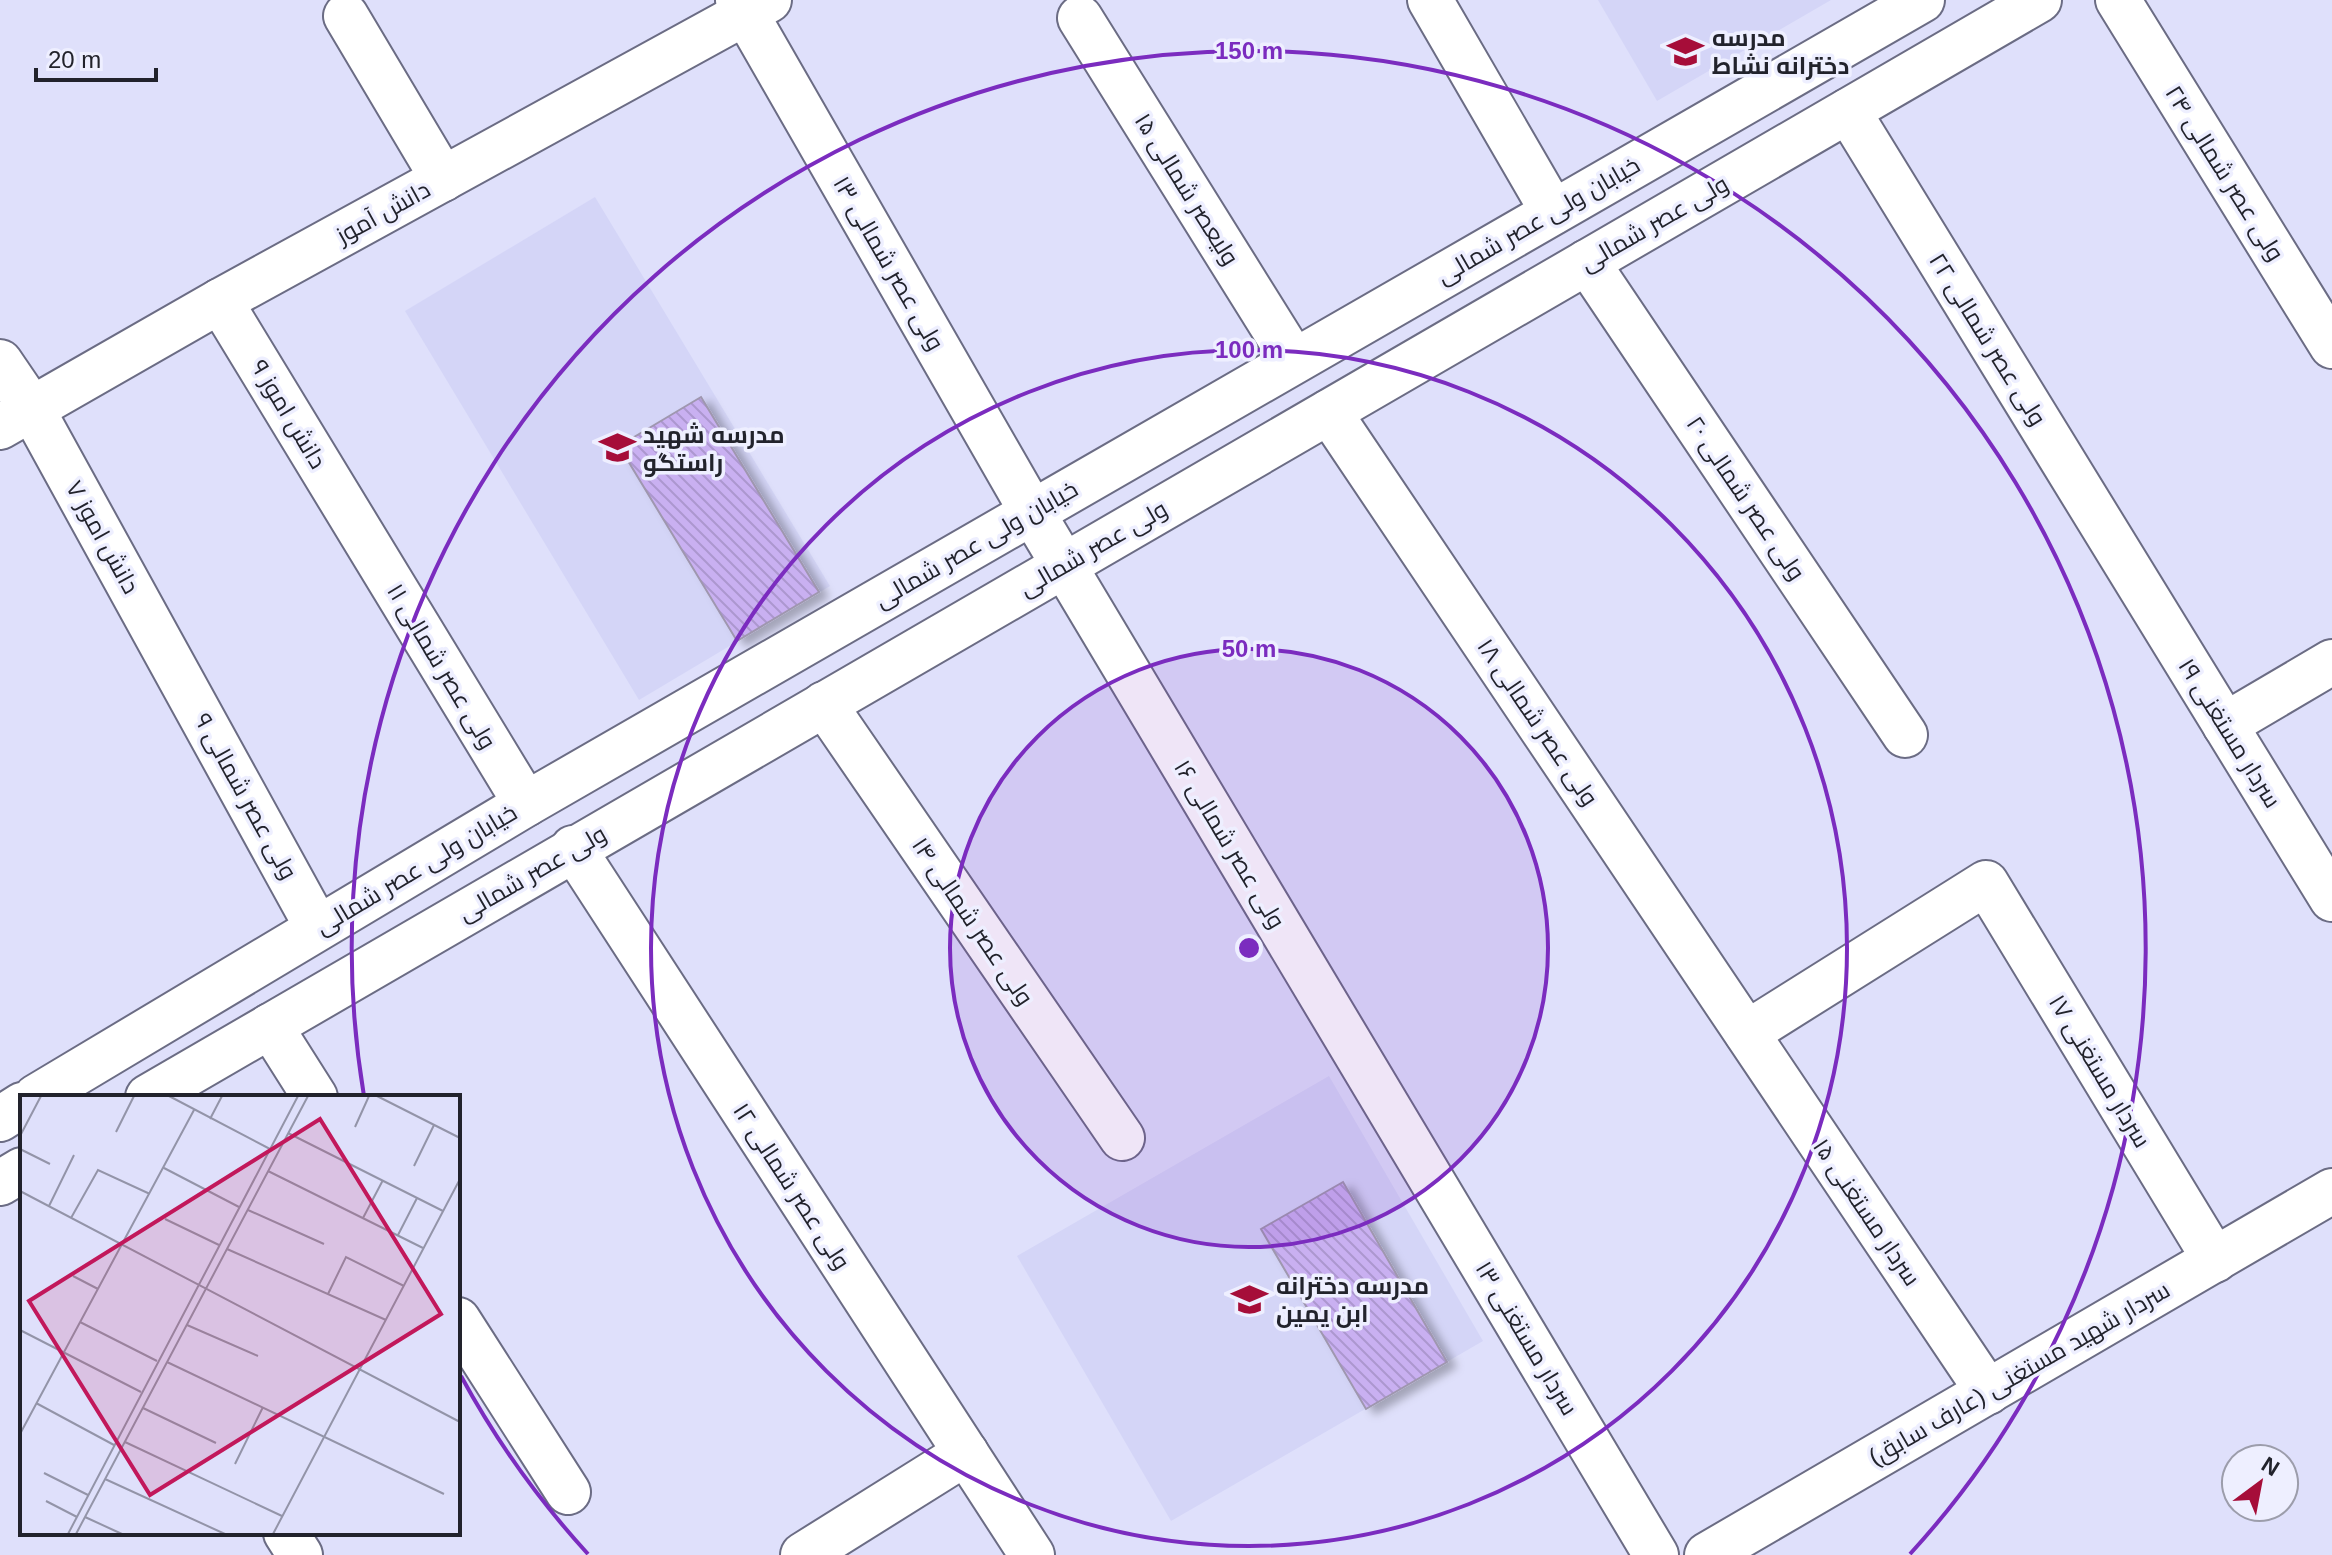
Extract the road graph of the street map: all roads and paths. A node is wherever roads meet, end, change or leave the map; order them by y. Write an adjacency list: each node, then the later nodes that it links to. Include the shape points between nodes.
1 (1430, 0): 10 (street)
2 (1922, 0): 10 (street, خیابان ولی عصر شمالی)
3 (2039, 0): 8 (street, ولی عصر شمالی)
4 (2118, 0): 13 (street, ولی عصر شمالی ۲۴)
5 (751, 4): 9 (street, دانش آموز); 18 (street, ولی عصر شمالی ۱۳)
6 (346, 16): 9 (street)
7 (1080, 18): 14 (street, ولیعصر شمالی ۱۵)
8 (1848, 111): 11 (street, ولی عصر شمالی); 21 (street, ولی عصر شمالی ۲۲)
9 (443, 179): 12 (street, دانش آموز)
10 (1553, 212): 14 (street, خیابان ولی عصر شمالی)
11 (1587, 262): 16 (street, ولی عصر شمالی); 26 (street, ولی عصر شمالی ۲۰)
12 (220, 301): 17 (street, دانش آموز); 19 (street, دانش اموز ۹)
13 (2332, 346)
14 (1294, 361): 18 (street, خیابان ولی عصر شمالی)
15 (0, 362): 17 (street, دانش اموز ۷)
16 (1329, 412): 20 (street, ولی عصر شمالی); 32 (street, ولی عصر شمالی ۱۸)
17 (16, 418): 23 (street, دانش اموز ۷)
18 (1032, 512): 20 (street, ولی عصر شمالی ۱۳); 27 (street, خیابان ولی عصر شمالی)
19 (358, 528): 27 (street, ولی عصر شمالی ۱۱)
20 (1064, 566): 24 (street, ولی عصر شمالی); 38 (street, ولی عصر شمالی ۱۶)
21 (2128, 566): 25 (street, سردار مستغنی ۱۹)
22 (2332, 662): 25 (street)
23 (175, 666): 30 (street, ولی عصر شمالی ۹)
24 (824, 704): 28 (street, ولی عصر شمالی); 39 (street, ولی عصر شمالی ۱۴)
25 (2225, 725): 29 (street, سردار مستغنی ۱۹)
26 (1905, 735)
27 (526, 804): 30 (street, خیابان ولی عصر شمالی)
28 (573, 848): 31 (street, ولی عصر شمالی); 46 (street, ولی عصر شمالی ۱۲)
29 (2332, 899)
30 (317, 927): 33 (street, خیابان ولی عصر شمالی)
31 (270, 1026): 34 (street, ولی عصر شمالی); 35 (street)
32 (1747, 1033): 43 (street, سردار مستغنی ۱۷, via 1986,883); 45 (street, سردار مستغنی ۱۵)
33 (39, 1095)
34 (151, 1095)
35 (314, 1095)
36 (20, 1106): 37 (street)
37 (0, 1119)
38 (1397, 1122): 52 (street, سردار مستغنی ۱۳)
39 (1122, 1138)
40 (20, 1171): 41 (street)
41 (0, 1183)
42 (2332, 1191): 43 (street, سردار شهید مستغنی (عارف سابق))
43 (2215, 1260): 45 (street, سردار شهید مستغنی (عارف سابق))
44 (460, 1323): 47 (street)
45 (1988, 1392): 53 (street, سردار شهید مستغنی (عارف سابق))
46 (966, 1453): 49 (street, ولی عصر شمالی ۱۲); 51 (street)
47 (568, 1492)
48 (287, 1535): 50 (street)
49 (1022, 1539)
50 (300, 1555)
51 (803, 1555)
52 (1656, 1555)
53 (1707, 1555)

